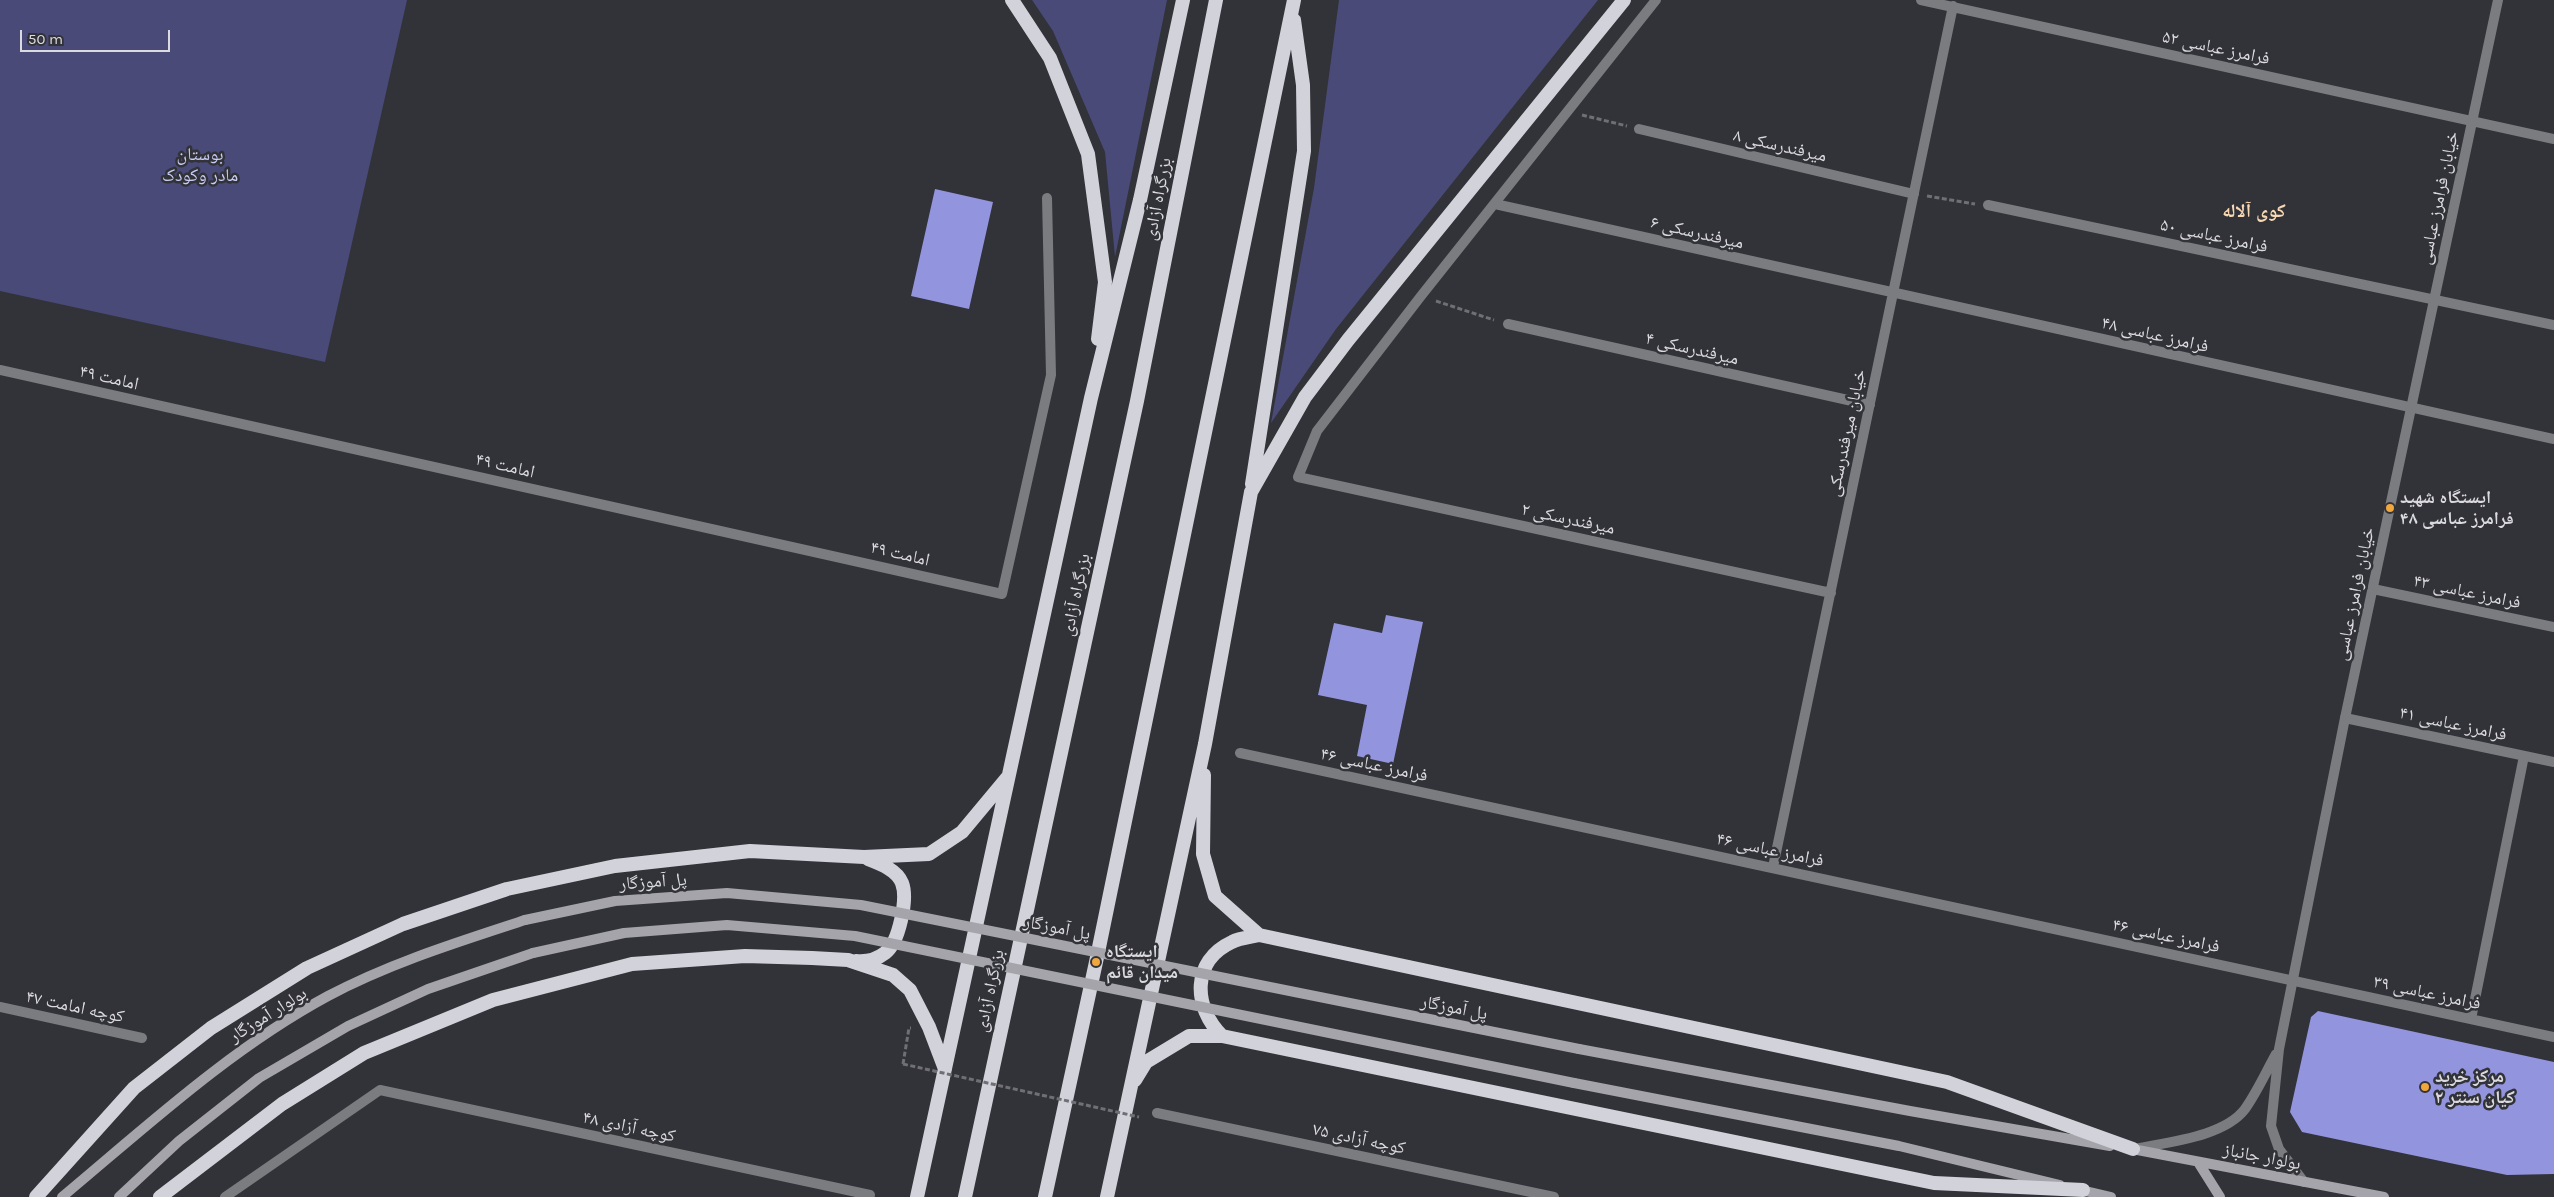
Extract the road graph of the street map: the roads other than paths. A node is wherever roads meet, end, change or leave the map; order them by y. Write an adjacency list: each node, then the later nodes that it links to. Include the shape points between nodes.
1 (1012, 0): 22 (highway, via 1050,58 1088,154 1105,282)
2 (1183, 0): 22 (highway, via 1140,200)
3 (1216, 0): 52 (highway, بزرگراه آزادی, via 1138,401)
4 (1624, 0): 26 (highway, via 1348,340 1305,397)
5 (1656, 0): 15 (street)
6 (1921, 0): 9 (street, فرامرز عباسی ۵۲)
7 (2498, 0): 10 (street, خیابان فرامرز عباسی)
8 (1293, 5): 26 (highway, via 1303,84 1304,151); 65 (highway)
9 (1953, 6): 10 (street, فرامرز عباسی ۵۲); 13 (street, خیابان میرفندرسکی)
10 (2472, 121): 12 (street, فرامرز عباسی ۵۲); 18 (street, خیابان فرامرز عباسی)
11 (1638, 129): 13 (street, میرفندرسکی ۸)
12 (2554, 139)
13 (1914, 194): 17 (street, خیابان میرفندرسکی)
14 (1047, 198): 21 (street, امامت ۴۹, via 1052,375 1002,594)
15 (1495, 204): 17 (street, میرفندرسکی ۶); 28 (street, میرفندرسکی ۲, via 1317,431 1298,477)
16 (1988, 206): 18 (street, فرامرز عباسی ۵۰)
17 (1892, 293): 23 (street, خیابان میرفندرسکی); 24 (street, فرامرز عباسی ۴۸)
18 (2434, 299): 20 (street, فرامرز عباسی ۵۰); 24 (street, خیابان فرامرز عباسی)
19 (1508, 324): 23 (street, میرفندرسکی ۴)
20 (2554, 325)
21 (0, 370)
22 (1091, 398): 35 (highway)
23 (1870, 405): 28 (street, خیابان میرفندرسکی)
24 (2411, 409): 25 (street, فرامرز عباسی ۴۸); 27 (street, خیابان فرامرز عباسی)
25 (2554, 440)
26 (1251, 492): 31 (highway)
27 (2373, 589): 29 (street, فرامرز عباسی ۴۳); 30 (street, خیابان فرامرز عباسی)
28 (1831, 593): 37 (street, خیابان میرفندرسکی)
29 (2554, 627)
30 (2345, 718): 33 (street, فرامرز عباسی ۴۱); 41 (street, خیابان فرامرز عباسی)
31 (1205, 744): 39 (highway, via 1202,854 1215,896); 49 (highway)
32 (1240, 753): 37 (street, فرامرز عباسی ۴۶)
33 (2524, 756): 34 (street, فرامرز عباسی ۴۱); 43 (street)
34 (2554, 762)
35 (1009, 776): 36 (highway, via 962,832 929,854); 48 (highway)
36 (864, 857): 40 (highway, via 889,868 902,883 904,907 899,930 887,952 868,962); 57 (highway, via 750,851 615,866 506,889 403,924 307,968 211,1028 134,1088)
37 (1774, 867): 41 (street, فرامرز عباسی ۴۶)
38 (525, 920): 51 (main road, پل آموزگار, bridge, via 615,901 727,893 861,905 1579,1050); 58 (main road, بولوار آموزگار, via 418,955 328,996 236,1053)
39 (1259, 935): 44 (highway, via 1232,942 1219,951 1201,977 1200,1002 1210,1024); 51 (highway, via 1947,1082)
40 (848, 960): 48 (highway, via 893,975 910,990); 60 (highway, via 745,956 632,964 493,1000 364,1053 282,1104)
41 (2293, 980): 43 (street, فرامرز عباسی ۳۹); 47 (street, خیابان فرامرز عباسی)
42 (0, 1007): 46 (street, کوچه امامت ۴۷)
43 (2470, 1019): 45 (street, فرامرز عباسی ۳۹)
44 (1222, 1036): 49 (highway, via 1189,1036 1166,1048 1146,1062); 55 (highway, via 1934,1183)
45 (2554, 1037)
46 (142, 1038)
47 (2279, 1049): 51 (street, via 2245,1110 2226,1125 2199,1135); 54 (street, via 2271,1126 2279,1149)
48 (945, 1069): 62 (highway)
49 (1129, 1089): 66 (highway)
50 (1157, 1113): 67 (street, کوچه آزادی ۷۵)
51 (2133, 1150): 53 (main road, بولوار جانباز)
52 (972, 1162): 63 (highway); 64 (highway, بزرگراه آزادی)
53 (2198, 1162): 54 (main road, بولوار جانباز); 69 (main road)
54 (2304, 1182): 70 (main road, بولوار جانباز)
55 (2083, 1190): 59 (main road, bridge, via 1899,1146 855,936 727,925 624,933 533,953 428,989 348,1026 259,1078 179,1140); 68 (main road)
56 (870, 1195): 61 (street, کوچه آزادی ۴۸, via 380,1090)
57 (36, 1197)
58 (62, 1197)
59 (119, 1197)
60 (160, 1197)
61 (225, 1197)
62 (918, 1197)
63 (958, 1197)
64 (965, 1197)
65 (1045, 1197)
66 (1107, 1197)
67 (1554, 1197)
68 (2111, 1197)
69 (2220, 1197)
70 (2384, 1197)

